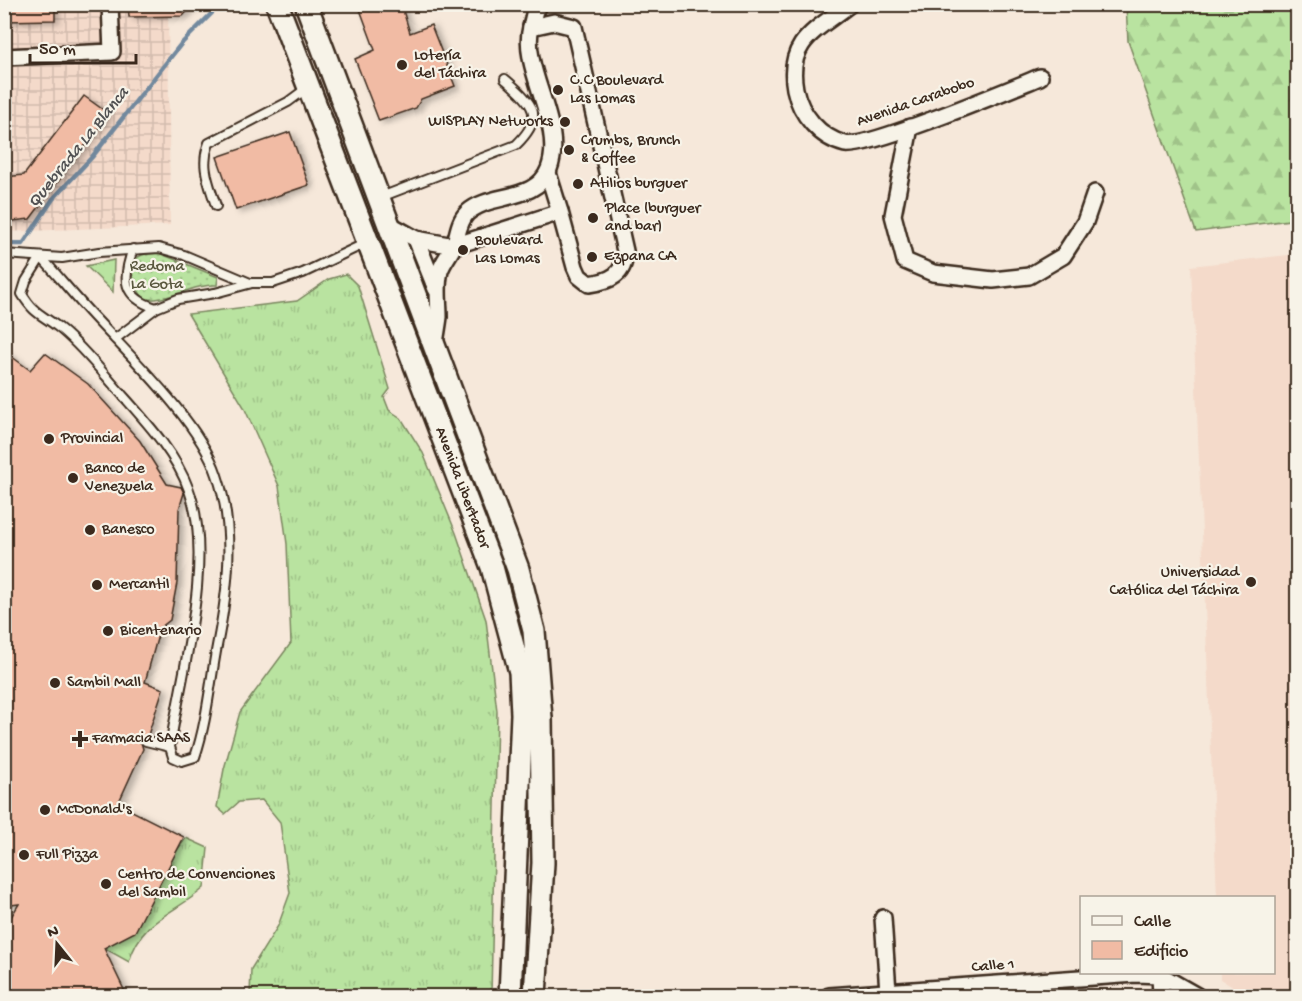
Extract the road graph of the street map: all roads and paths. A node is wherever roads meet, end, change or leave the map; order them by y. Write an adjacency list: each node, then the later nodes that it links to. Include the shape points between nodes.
1 (110, 4): 7 (street, via 112,52)
2 (277, 4): 10 (main road, Avenida Libertador)
3 (306, 4): 14 (main road, Avenida Libertador)
4 (540, 4): 6 (street)
5 (850, 4): 11 (street, Avenida Carabobo, via 802,42 792,65 795,92 804,111 819,132 847,145)
6 (531, 27): 12 (street, via 530,51 553,150); 16 (street, via 554,22 574,27 625,251 622,270 614,278 589,284 579,276)
7 (4, 57)
8 (1040, 77): 11 (street, Avenida Carabobo)
9 (505, 79): 14 (lane, via 529,100 535,112 530,132 516,146)
10 (308, 87): 15 (lane, via 288,102 209,143 204,157 205,172); 19 (main road, Avenida Libertador)
11 (910, 127): 13 (street, via 892,215 905,261 933,273 993,280 1029,276 1064,256 1085,222)
12 (548, 173): 16 (street); 20 (street, via 524,193 467,213)
13 (1095, 193)
14 (378, 198): 17 (main road, Avenida Libertador)
15 (216, 206)
16 (560, 212): 20 (street)
17 (389, 224): 18 (street); 28 (main road, Avenida Libertador)
18 (416, 239): 20 (street); 25 (street)
19 (368, 242): 24 (lane, via 303,273 273,283); 35 (main road, Avenida Libertador, via 492,567 520,672 522,725)
20 (454, 246): 25 (street, via 440,271)
21 (133, 249): 23 (lane); 24 (lane, via 159,248 184,255); 26 (lane, via 126,268 129,289 140,303)
22 (4, 254): 23 (lane)
23 (41, 257): 27 (lane); 30 (lane, via 22,294 32,310 87,354 155,435 182,475 193,504 196,604)
24 (252, 283): 26 (lane, via 178,299)
25 (437, 292): 28 (street, via 439,317)
26 (156, 308): 27 (lane)
27 (115, 339): 30 (lane, via 159,388 205,449 224,502 229,548 225,604 202,736 195,758 173,757)
28 (434, 347): 36 (main road, Avenida Libertador, via 518,569 534,631 541,718 543,862)
29 (146, 741): 30 (lane)
30 (170, 747)
31 (883, 918): 34 (street)
32 (1160, 975): 33 (street, Calle 1); 38 (street); 39 (street)
33 (993, 991): 34 (street, Calle 1)
34 (888, 992): 37 (street, Calle 1)
35 (510, 996)
36 (535, 996)
37 (829, 996)
38 (1161, 996)
39 (1197, 996)

